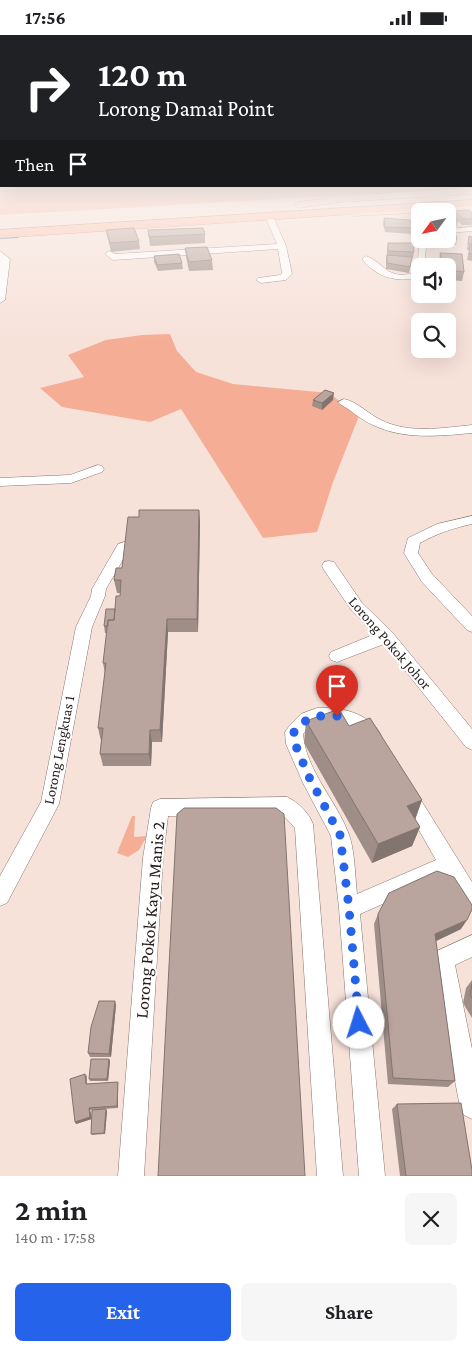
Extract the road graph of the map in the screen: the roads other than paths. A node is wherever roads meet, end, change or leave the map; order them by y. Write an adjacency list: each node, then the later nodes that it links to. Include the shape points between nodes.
1 (277, 233): 2 (street)
2 (282, 246): 5 (street, via 113,257); 7 (street, via 287,275)
3 (423, 248): 6 (street, via 417,275 407,279 379,272)
4 (0, 254): 8 (street, via 6,259)
5 (110, 254)
6 (366, 259)
7 (261, 280)
8 (0, 301)
9 (344, 402): 10 (street, via 356,407 366,417 402,431 427,434)
10 (472, 429)
11 (98, 469): 12 (street, via 71,479)
12 (0, 482)
13 (472, 520): 18 (street, via 450,524 413,541 411,553 427,579)
14 (128, 546): 17 (street, Lorong Lengkuas 1, via 123,547 98,589)
15 (329, 566): 19 (street, Lorong Pokok Johor, via 357,607)
16 (120, 578): 17 (street, Lorong Lengkuas 1, via 111,580)
17 (98, 596): 27 (street, Lorong Lengkuas 1, via 84,627 50,804)
18 (470, 620)
19 (388, 636): 20 (street); 22 (street, Lorong Pokok Johor)
20 (337, 656)
21 (322, 715): 23 (street, via 344,727); 24 (street, via 354,720 366,727); 29 (street, via 310,717 300,724 294,732 295,744 340,835)
22 (472, 742)
23 (356, 743)
24 (379, 746)
25 (398, 778): 26 (street)
26 (450, 864): 28 (street); 29 (street)
27 (0, 895)
28 (472, 901)
29 (349, 908): 34 (street)
30 (472, 946): 31 (street, via 443,960)
31 (472, 1107)
32 (131, 1176): 33 (street, Lorong Pokok Kayu Manis 2, via 153,858 160,809 287,806 304,824)
33 (330, 1176)
34 (372, 1176)

